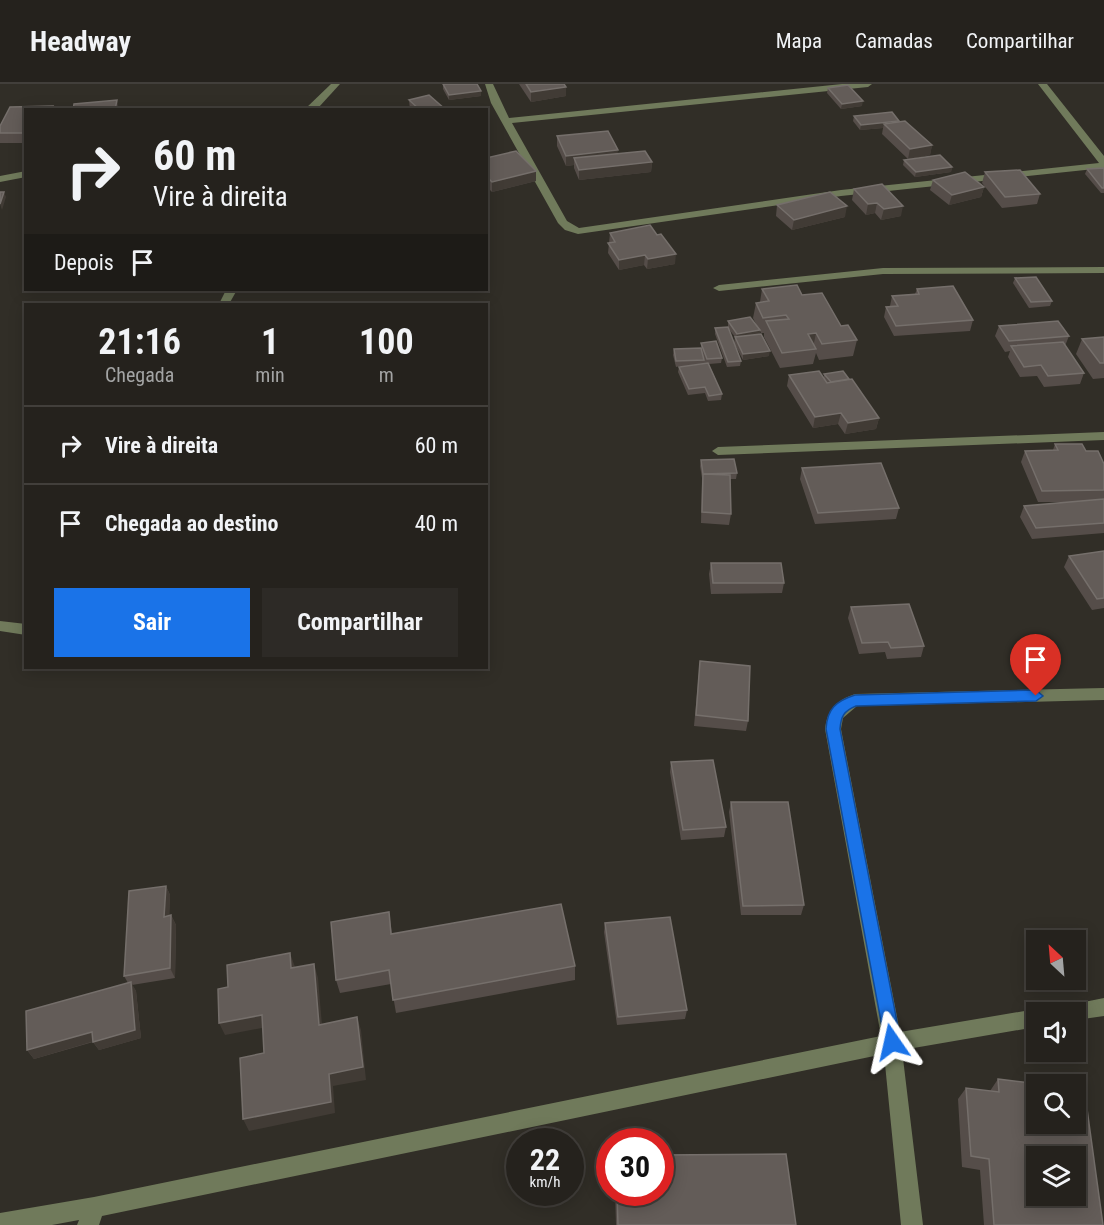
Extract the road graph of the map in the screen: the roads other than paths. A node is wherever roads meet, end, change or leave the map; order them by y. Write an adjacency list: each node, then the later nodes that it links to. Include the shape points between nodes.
1 (336, 84): 5 (street)
2 (489, 84): 6 (street)
3 (868, 84): 6 (street)
4 (1042, 84): 7 (street)
5 (313, 108)
6 (507, 121): 8 (street, via 563,223 578,231 841,193)
7 (1101, 153): 8 (street)
8 (1104, 164)
9 (24, 174): 10 (street)
10 (0, 179)
11 (1104, 270): 12 (street, via 883,271)
12 (719, 288)
13 (1104, 436): 14 (street)
14 (718, 451)
15 (0, 626): 16 (street)
16 (24, 630)
17 (1104, 694): 21 (street, via 855,700 842,706 834,716 833,729)
18 (1104, 1007): 19 (street)
19 (1086, 1010)
20 (1026, 1020): 21 (street)
21 (892, 1042): 22 (street); 24 (street)
22 (91, 1216): 23 (street)
23 (0, 1224)
24 (912, 1225)

